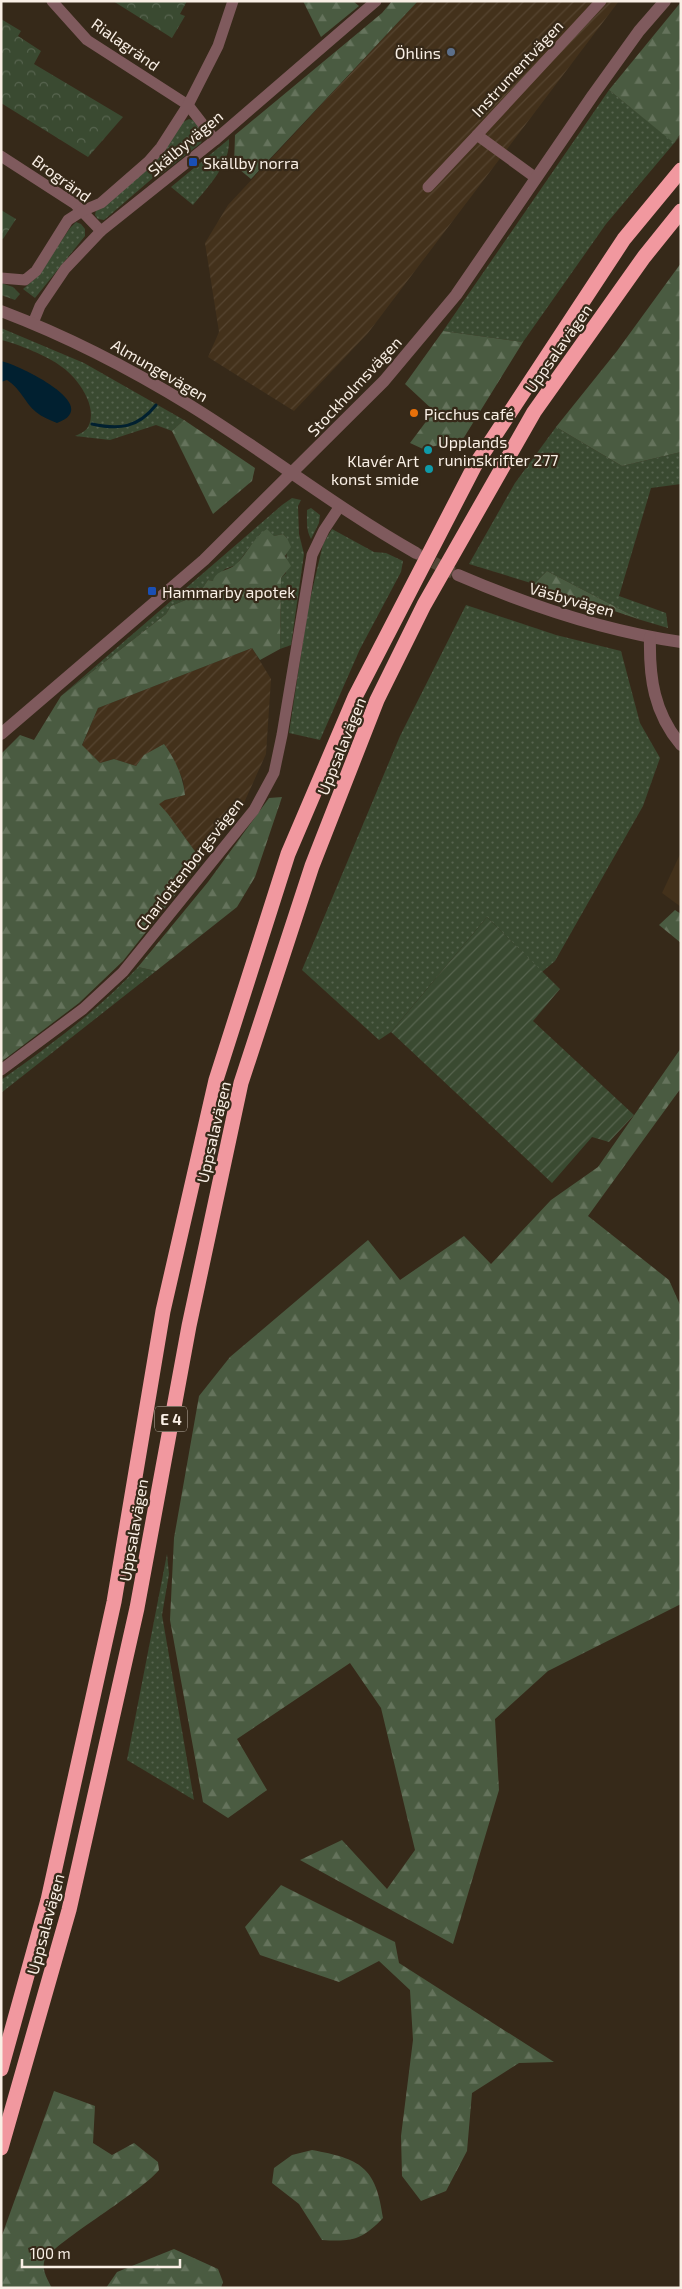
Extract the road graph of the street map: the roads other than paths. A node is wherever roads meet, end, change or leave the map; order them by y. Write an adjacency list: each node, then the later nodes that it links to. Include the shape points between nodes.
1 (52, 1): 6 (street, Rialagränd, via 87,40)
2 (233, 1): 6 (street, via 218,46)
3 (376, 1): 8 (street, Skälbyvägen)
4 (601, 1): 7 (street, Instrumentvägen)
5 (665, 1): 11 (street, Stockholmsvägen, via 639,32)
6 (188, 105): 8 (street, Rialagränd); 13 (street, via 148,162 101,203)
7 (477, 135): 11 (street, Instrumentvägen); 12 (street, Instrumentvägen)
8 (215, 140): 15 (street, Skälbyvägen)
9 (1, 156): 13 (street, Brogränd, via 59,192)
10 (681, 170): 28 (highway, Uppsalavägen / E 4, via 624,239 474,467 355,697 288,854 216,1080 163,1311 114,1602 48,1900)
11 (536, 178): 19 (street, Stockholmsvägen, via 456,295 384,382)
12 (428, 187)
13 (82, 211): 15 (street, Brogränd); 16 (street, via 68,220 36,271 25,280)
14 (681, 211): 29 (highway, Uppsalavägen / E 4, via 644,257 534,412 424,605 377,700 312,866 241,1083 188,1326 137,1608 71,1900)
15 (100, 231): 18 (street, Skälbyvägen, via 65,269 40,306)
16 (1, 278)
17 (1, 311): 18 (street, Almungevägen)
18 (33, 323): 19 (street, Almungevägen, via 108,358 190,405)
19 (294, 473): 20 (street); 25 (street, Stockholmsvägen, via 204,560)
20 (340, 506): 21 (street); 27 (street, Charlottenborgsvägen, via 312,555 274,773 254,810 123,972 83,1010)
21 (416, 553)
22 (458, 575): 23 (street, Väsbyvägen, via 553,613)
23 (650, 637): 24 (street, Väsbyvägen); 26 (street, via 651,681 658,709 669,731)
24 (681, 642)
25 (1, 734)
26 (681, 745)
27 (1, 1070)
28 (1, 2069)
29 (1, 2148)

